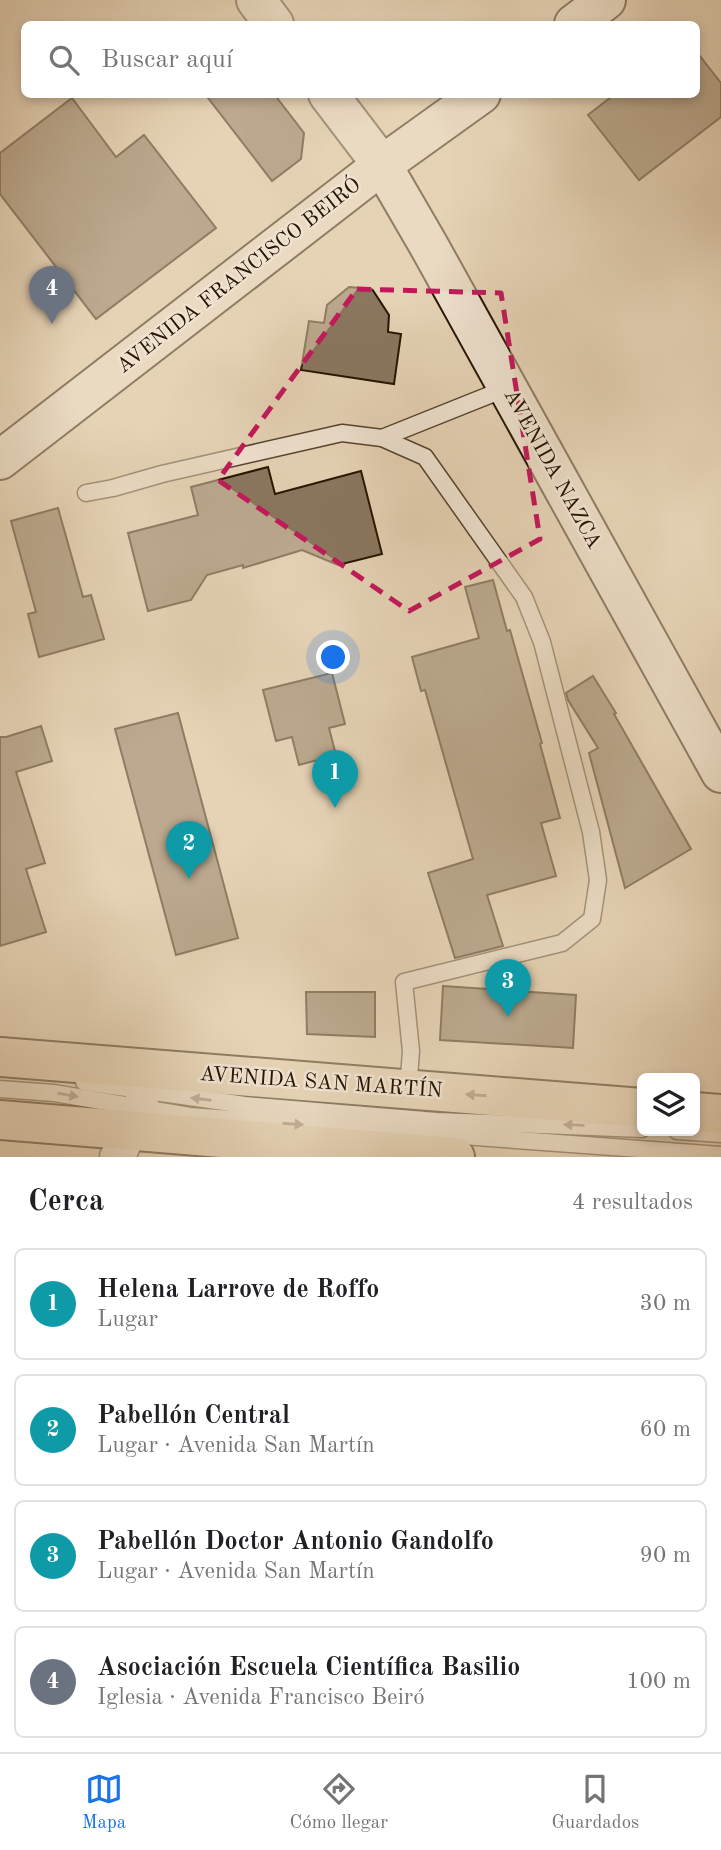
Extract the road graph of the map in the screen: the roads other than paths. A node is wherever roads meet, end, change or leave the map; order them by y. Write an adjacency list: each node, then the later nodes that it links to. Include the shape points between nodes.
1 (256, 0): 3 (main road)
2 (607, 0): 4 (main road)
3 (272, 21)
4 (578, 21)
5 (331, 98): 7 (main road, AVENIDA NAZCA)
6 (475, 98): 7 (main road, AVENIDA FRANCISCO BEIRÓ)
7 (382, 165): 8 (main road, AVENIDA NAZCA); 10 (main road, AVENIDA FRANCISCO BEIRÓ)
8 (507, 388): 9 (lane); 12 (main road, AVENIDA NAZCA)
9 (382, 438): 11 (lane, via 342,433); 16 (lane, via 425,457 524,597 541,642 591,832 598,880 592,919 562,943 404,982 411,1051)
10 (0, 460)
11 (86, 493)
12 (721, 773)
13 (0, 1057): 18 (main road, AVENIDA SAN MARTÍN)
14 (0, 1074): 18 (lane, via 57,1079)
15 (0, 1089): 18 (lane, one-way to 18, via 37,1090)
16 (408, 1090): 17 (main road, AVENIDA SAN MARTÍN, one-way to 16); 18 (main road, AVENIDA SAN MARTÍN)
17 (637, 1108)
18 (135, 1111): 21 (main road, AVENIDA SAN MARTÍN); 22 (lane, one-way to 18, via 423,1120 244,1105); 25 (main road, AVENIDA SAN MARTÍN); 26 (lane, one-way to 26)
19 (700, 1112): 20 (main road)
20 (721, 1114)
21 (0, 1120)
22 (637, 1129)
23 (700, 1133): 24 (lane)
24 (721, 1134)
25 (228, 1148): 27 (main road, AVENIDA SAN MARTÍN)
26 (721, 1155)
27 (455, 1157)

